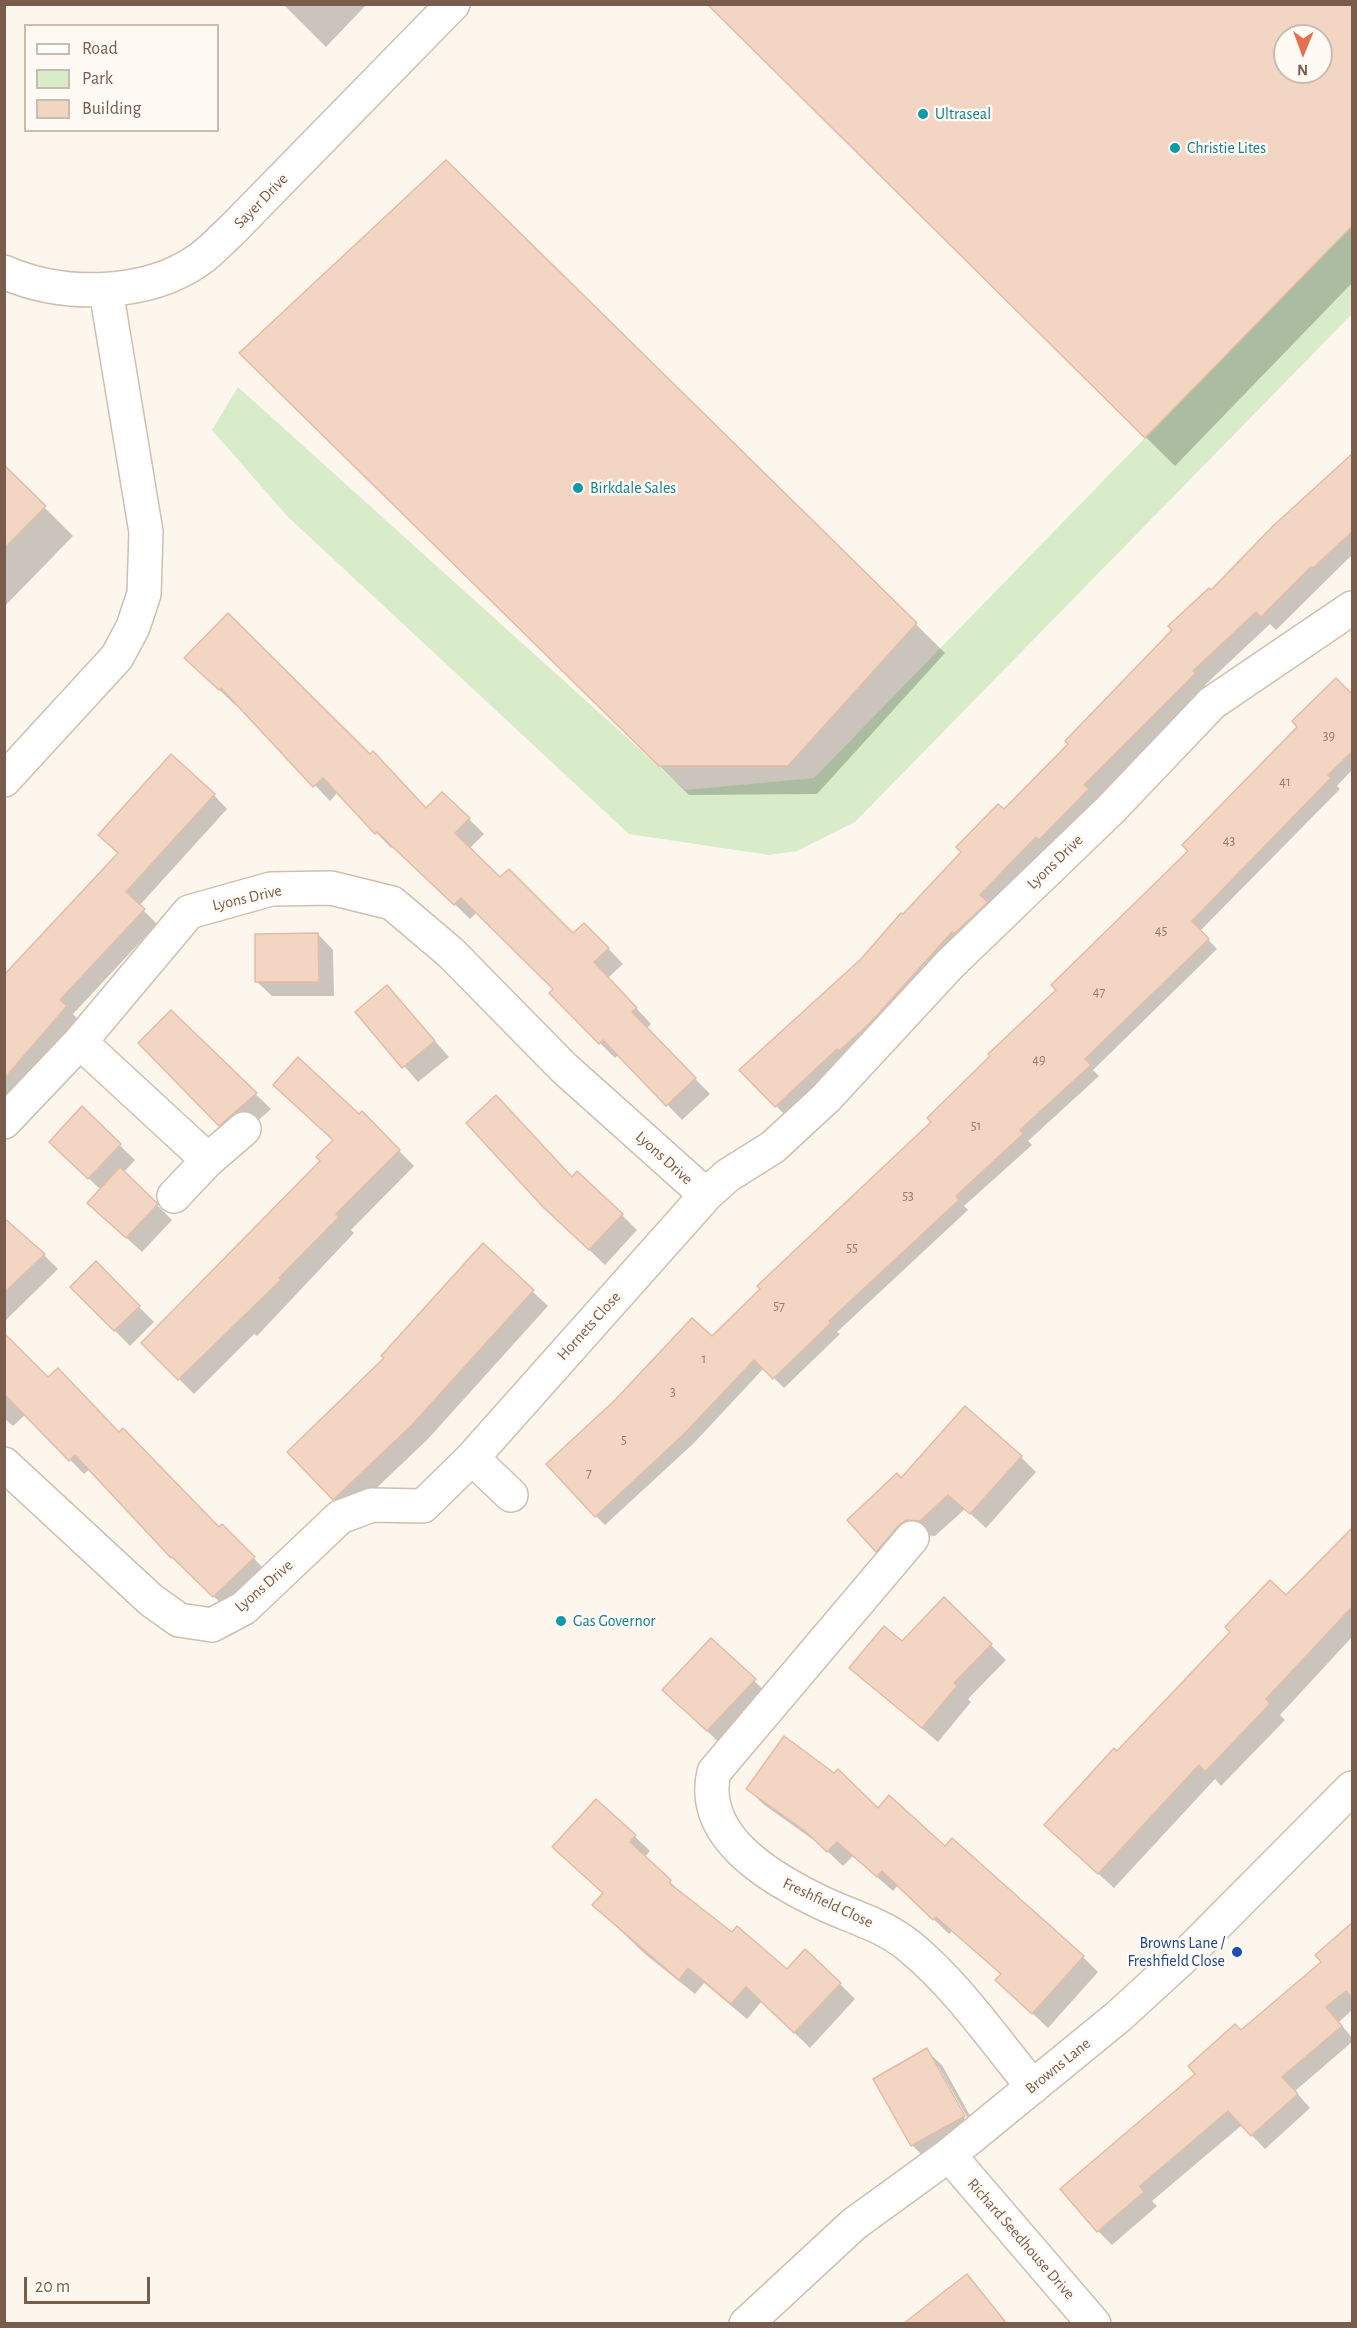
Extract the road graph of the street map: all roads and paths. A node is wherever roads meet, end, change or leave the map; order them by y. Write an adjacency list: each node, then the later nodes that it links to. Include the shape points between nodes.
1 (453, 4): 3 (street, Sayer Drive, via 199,259 161,278)
2 (9, 272): 3 (street, Sayer Drive, via 64,288)
3 (106, 290): 5 (street, via 146,532 144,594 117,657)
4 (1353, 608): 10 (street, Lyons Drive, via 1212,703 1111,808 950,964 826,1098 773,1147)
5 (4, 780)
6 (81, 1041): 7 (street, Lyons Drive); 9 (street); 10 (street, Lyons Drive, via 189,912 271,889 331,888 372,898 392,903 451,953 564,1068)
7 (4, 1122)
8 (244, 1129): 9 (street)
9 (208, 1160): 11 (street)
10 (706, 1195): 12 (street, Hornets Close)
11 (174, 1196)
12 (472, 1458): 14 (street); 15 (street, Hornets Close)
13 (4, 1464): 15 (street, Lyons Drive, via 151,1600 179,1620 212,1624 244,1608 340,1517 372,1505)
14 (511, 1495)
15 (423, 1506)
16 (912, 1538): 18 (street, Freshfield Close, via 714,1772 710,1789 713,1808 727,1835 782,1882 870,1921 909,1946 948,1984)
17 (1353, 1788): 18 (street, Browns Lane, via 1183,1958)
18 (1033, 2087): 19 (street, Browns Lane)
19 (949, 2155): 20 (street, Browns Lane, via 854,2224); 21 (street, Richard Seedhouse Drive)
20 (746, 2324)
21 (1094, 2324)

